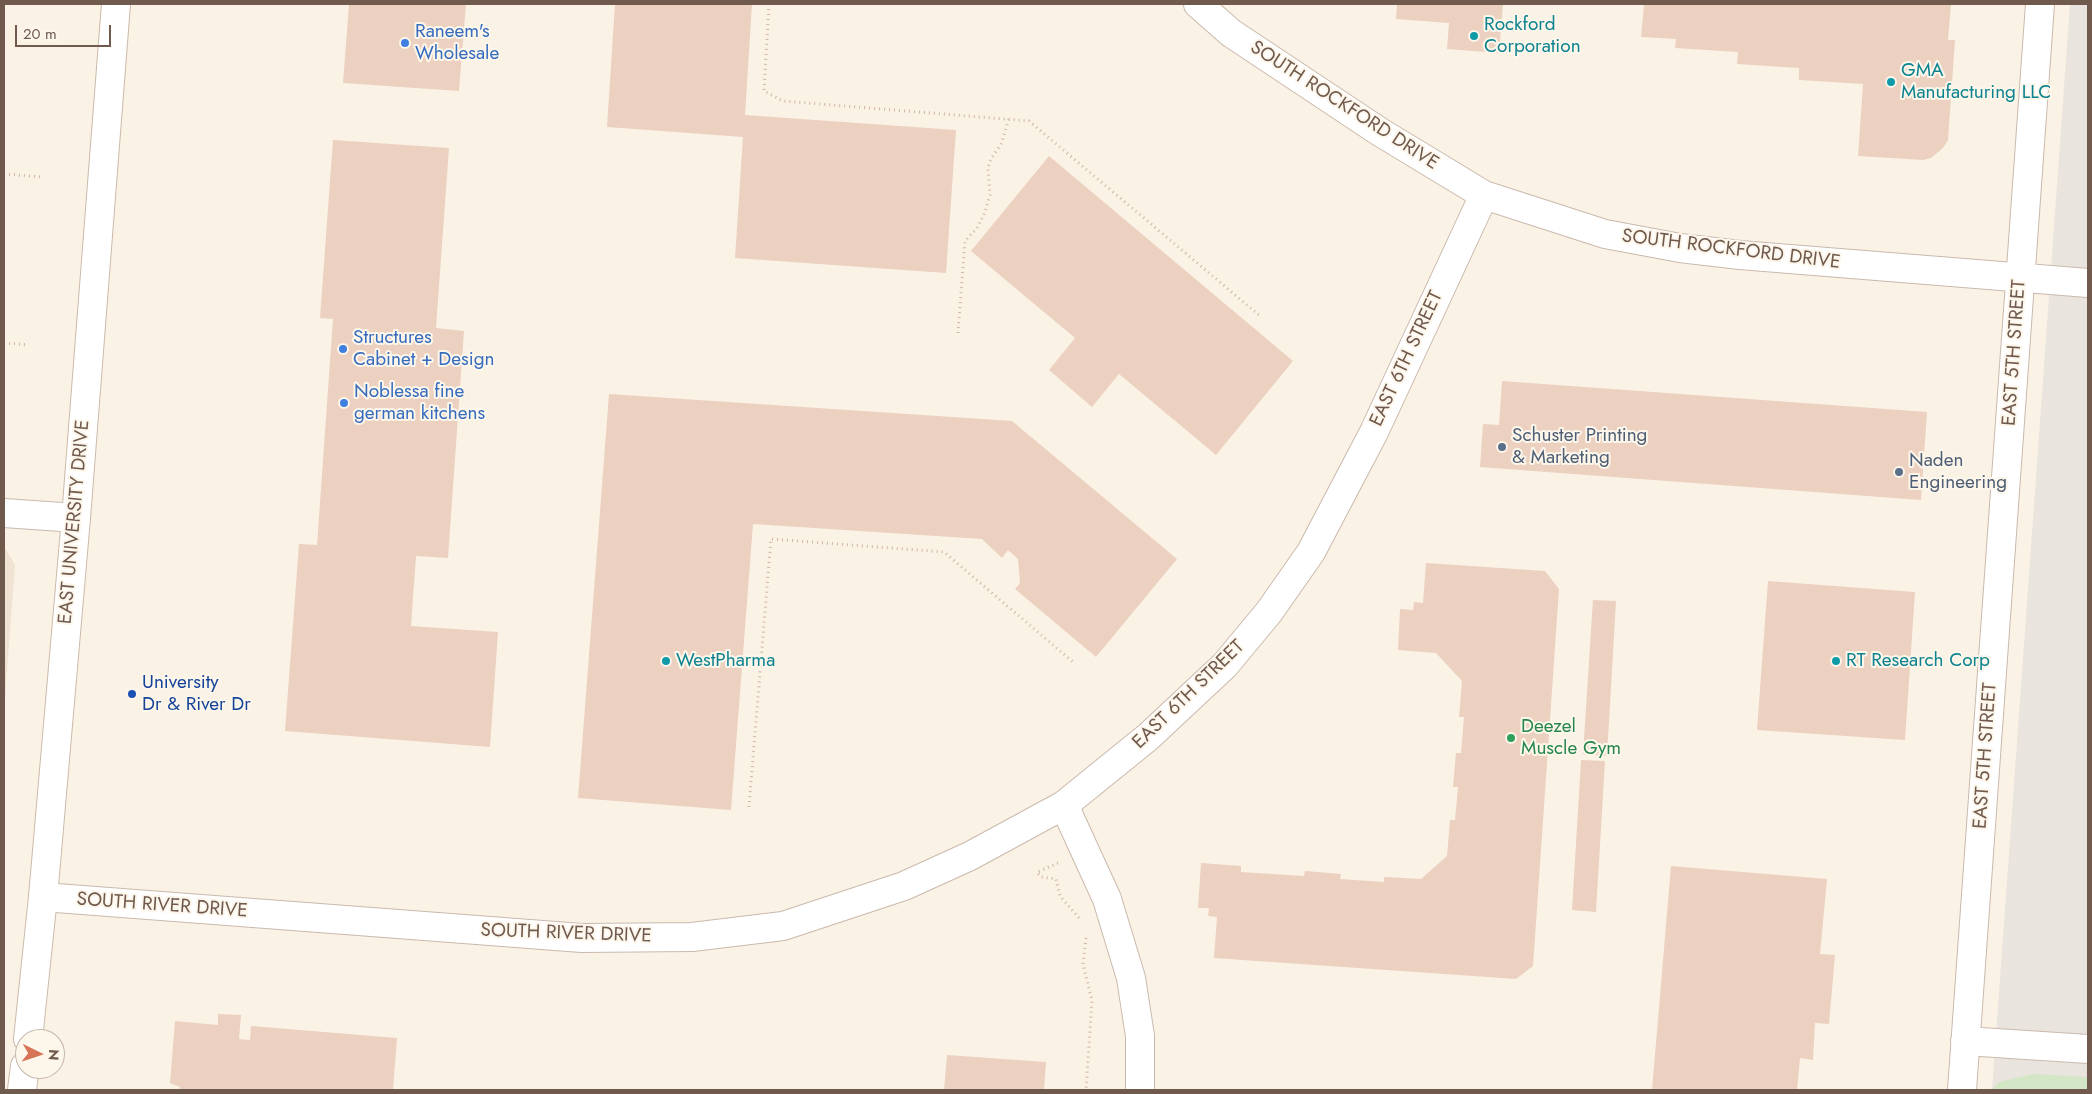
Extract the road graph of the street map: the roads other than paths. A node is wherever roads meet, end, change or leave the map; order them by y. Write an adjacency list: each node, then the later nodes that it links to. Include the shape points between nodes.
1 (116, 4): 8 (street, EAST UNIVERSITY DRIVE)
2 (1198, 4): 4 (street, SOUTH ROCKFORD DRIVE, via 1231,33 1380,132)
3 (2040, 4): 5 (street, EAST 5TH STREET)
4 (1484, 194): 5 (street, SOUTH ROCKFORD DRIVE, via 1605,234 1680,248); 9 (street, EAST 6TH STREET, via 1374,432 1311,552 1269,612 1225,665 1148,737)
5 (2020, 278): 6 (street, SOUTH ROCKFORD DRIVE); 12 (street, EAST 5TH STREET)
6 (2088, 283)
7 (4, 513): 8 (street)
8 (76, 518): 10 (street, EAST UNIVERSITY DRIVE)
9 (1064, 805): 10 (street, SOUTH RIVER DRIVE, via 970,856 904,886 783,926 692,937 582,938); 14 (street, via 1106,899 1131,978 1140,1036)
10 (43, 897): 11 (street, EAST UNIVERSITY DRIVE)
11 (29, 1029)
12 (1966, 1041): 13 (street); 15 (street, EAST 5TH STREET)
13 (2088, 1049)
14 (1140, 1090)
15 (1962, 1090)

